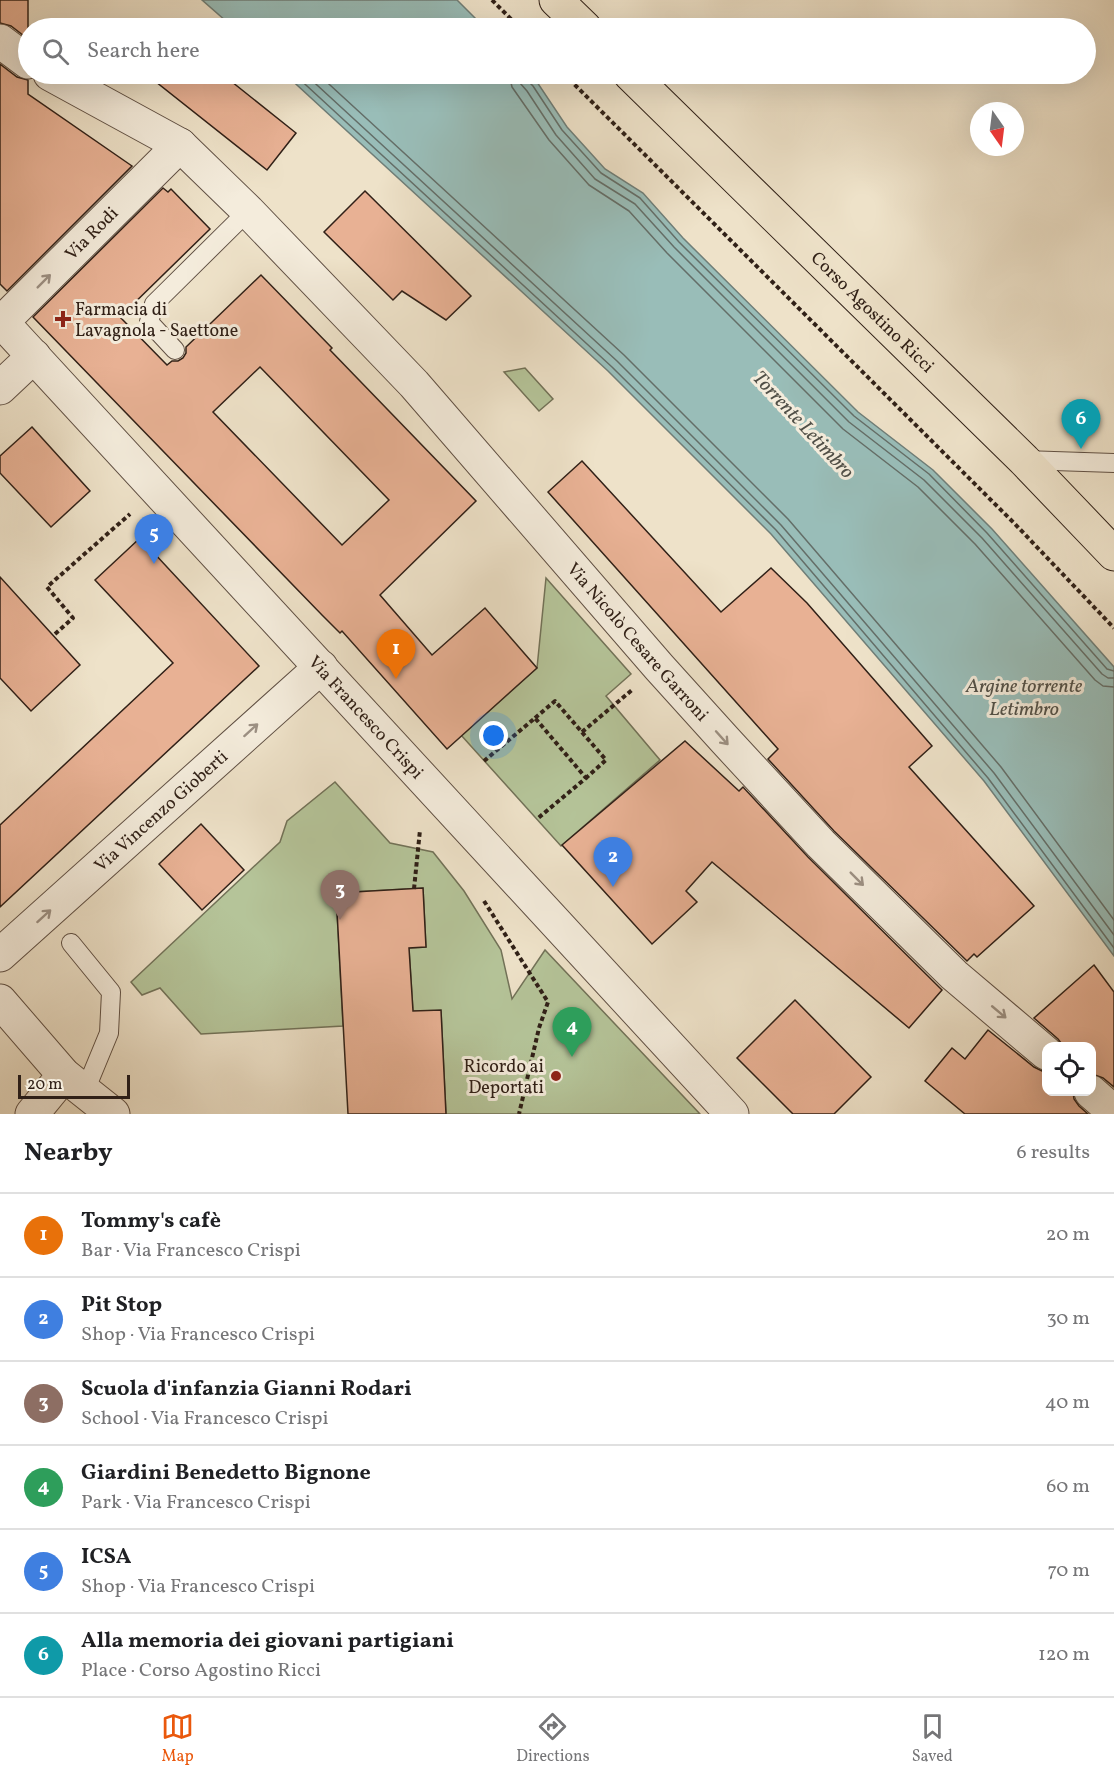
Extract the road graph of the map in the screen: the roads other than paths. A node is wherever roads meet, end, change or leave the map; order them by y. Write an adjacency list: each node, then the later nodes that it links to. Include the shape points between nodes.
1 (556, 0): 2 (main road)
2 (575, 18)
3 (0, 42): 4 (street)
4 (18, 55)
5 (68, 84): 7 (street, Via Nicolò Cesare Garroni)
6 (640, 84): 13 (main road, Corso Agostino Ricci)
7 (180, 145): 8 (street, Via Nicolò Cesare Garroni); 9 (street, Via Rodi, one-way to 7)
8 (248, 211): 10 (lane, via 153,304 149,322); 20 (street, Via Nicolò Cesare Garroni, one-way to 20, via 414,384 659,667 830,852 954,975)
9 (1, 321): 11 (street, Via Francesco Crispi)
10 (175, 350)
11 (34, 356): 12 (street); 16 (street, Via Francesco Crispi)
12 (0, 388)
13 (1024, 460): 14 (lane); 15 (main road, Corso Agostino Ricci)
14 (1114, 463)
15 (1114, 554)
16 (321, 667): 18 (street, Via Vincenzo Gioberti, one-way to 16); 26 (street, Via Francesco Crispi)
17 (71, 943): 21 (lane, via 111,992 109,1033)
18 (0, 955)
19 (0, 1002): 21 (street)
20 (1042, 1049)
21 (74, 1083): 24 (street); 25 (street)
22 (1096, 1096): 23 (street)
23 (1114, 1112)
24 (32, 1114)
25 (113, 1114)
26 (732, 1114)

